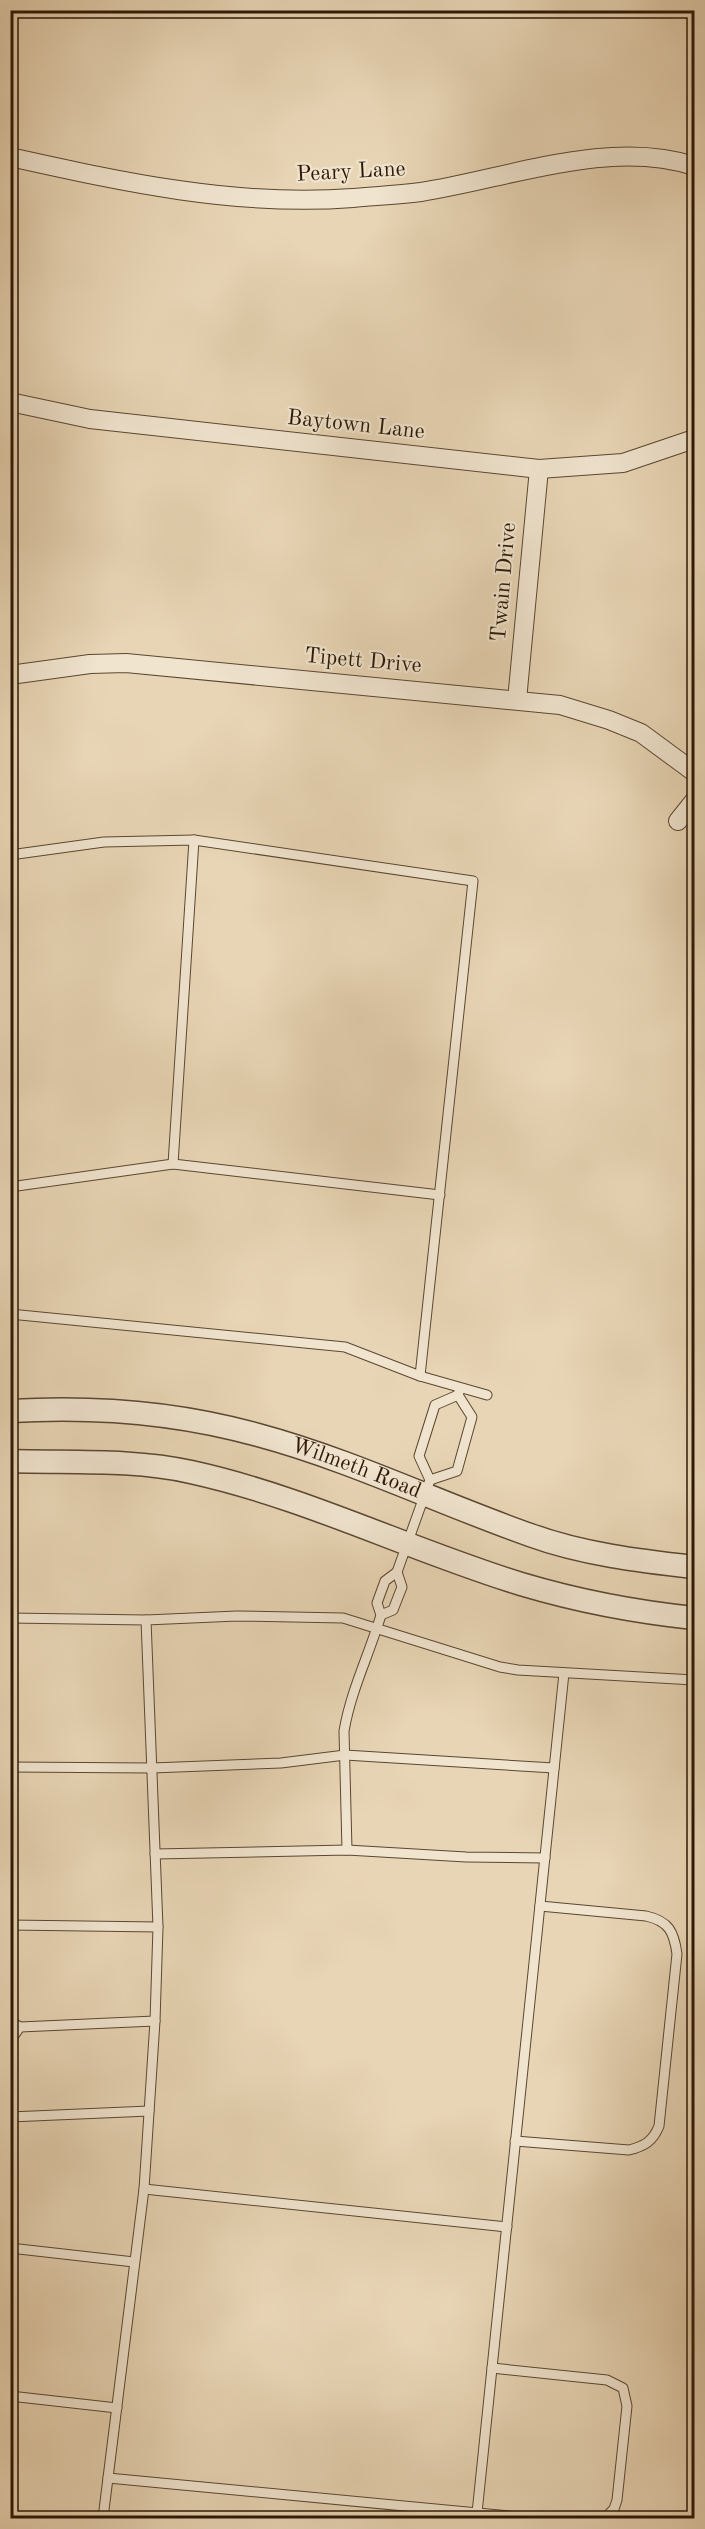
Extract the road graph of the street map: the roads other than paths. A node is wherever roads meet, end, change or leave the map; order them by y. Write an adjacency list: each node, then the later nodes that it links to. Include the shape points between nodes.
1 (10, 157): 2 (street, Peary Lane, via 124,182 239,198 286,200 420,192 588,159 638,157)
2 (694, 166)
3 (10, 402): 5 (street, Baytown Lane, via 90,419)
4 (694, 440): 5 (street, Baytown Lane, via 623,463)
5 (539, 469): 7 (street, Twain Drive)
6 (10, 675): 7 (street, Tipett Drive, via 126,663)
7 (517, 700): 8 (street, Tipett Drive, via 560,705 641,733)
8 (694, 772)
9 (694, 801): 10 (street)
10 (678, 821)
11 (194, 840): 12 (lane, via 104,842); 13 (lane); 15 (lane, via 473,881)
12 (10, 855)
13 (173, 1164): 14 (lane); 15 (lane)
14 (10, 1187)
15 (440, 1195): 17 (lane)
16 (10, 1314): 17 (lane, via 345,1347)
17 (420, 1376): 18 (lane)
18 (459, 1391): 19 (lane); 22 (lane, via 435,1405 419,1456); 22 (lane, via 472,1417 457,1471)
19 (487, 1395)
20 (10, 1411): 22 (street, Wilmeth Road, via 83,1408 180,1417 257,1434)
21 (10, 1461): 23 (street, via 158,1466 190,1472 272,1494)
22 (427, 1487): 23 (lane); 24 (street, Wilmeth Road, via 532,1536 603,1554)
23 (406, 1543): 25 (lane); 28 (street, via 569,1597)
24 (694, 1567)
25 (397, 1572): 26 (lane, via 385,1581 376,1603); 26 (lane, via 402,1587 393,1610)
26 (381, 1615): 30 (lane)
27 (10, 1618): 29 (lane)
28 (694, 1618)
29 (146, 1620): 30 (lane, via 303,1616 343,1618); 35 (lane)
30 (377, 1628): 31 (lane, via 500,1667); 33 (lane, via 347,1712)
31 (564, 1673): 32 (lane); 36 (lane)
32 (694, 1680)
33 (345, 1755): 35 (lane); 36 (lane); 37 (lane)
34 (10, 1767): 35 (lane)
35 (152, 1768): 38 (lane)
36 (554, 1768): 39 (lane)
37 (347, 1850): 38 (lane); 39 (lane)
38 (155, 1854): 42 (lane)
39 (545, 1858): 40 (lane)
40 (540, 1906): 49 (lane); 49 (lane, via 646,1916 670,1927 677,1954 661,2115 655,2136 647,2144 630,2150)
41 (10, 1925): 42 (lane)
42 (158, 1927): 43 (lane)
43 (155, 2020): 45 (lane); 47 (lane)
44 (10, 2021): 45 (lane)
45 (20, 2027): 46 (lane)
46 (10, 2041)
47 (149, 2111): 48 (lane); 50 (lane)
48 (10, 2117)
49 (515, 2141): 51 (lane)
50 (144, 2189): 51 (lane); 53 (lane)
51 (507, 2227): 54 (lane)
52 (10, 2248): 53 (lane)
53 (134, 2262): 56 (lane)
54 (492, 2368): 58 (lane); 61 (lane, via 607,2380 623,2388 627,2406 617,2500)
55 (10, 2396): 56 (lane)
56 (117, 2408): 57 (lane)
57 (108, 2478): 58 (lane); 59 (lane)
58 (477, 2513): 60 (lane)
59 (103, 2518)
60 (530, 2518)
61 (605, 2518)

